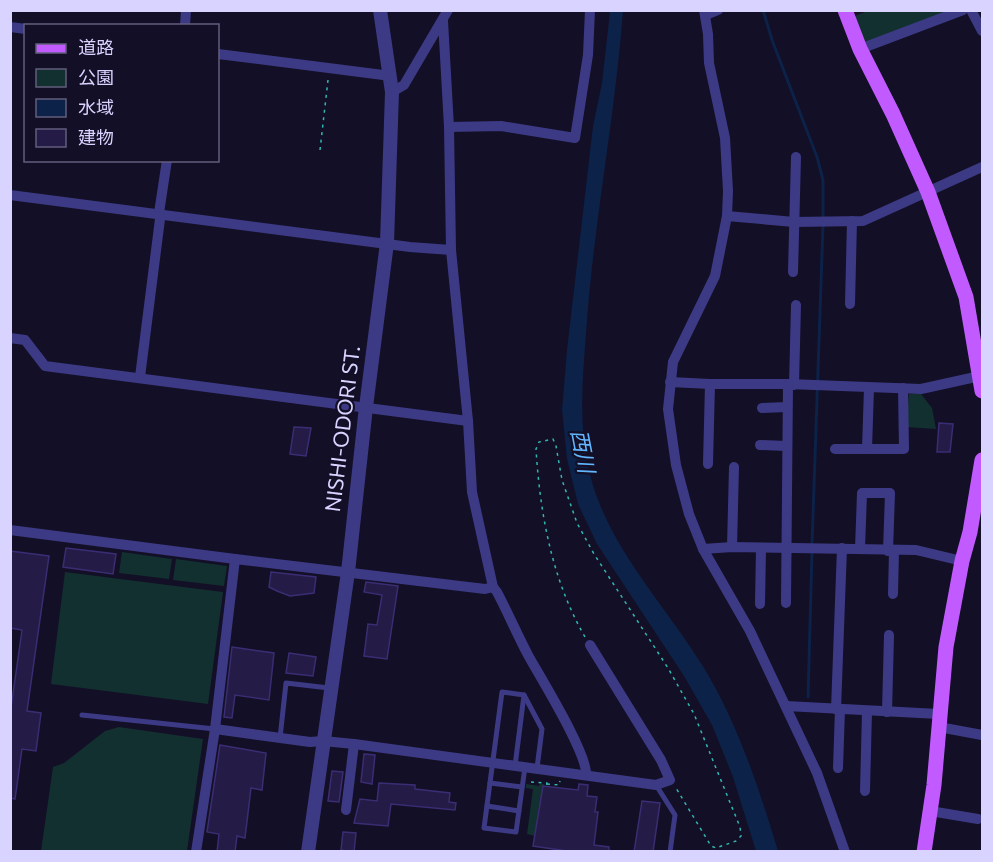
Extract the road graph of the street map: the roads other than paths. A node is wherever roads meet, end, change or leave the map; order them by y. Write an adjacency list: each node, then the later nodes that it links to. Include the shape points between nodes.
1 (380, 10): 12 (street, NISHI-ODORI ST.)
2 (590, 10): 14 (street, via 588,56 575,138 501,126)
3 (718, 10): 7 (street)
4 (845, 10): 10 (main road)
5 (971, 10): 9 (street)
6 (957, 12): 10 (street)
7 (705, 13): 21 (street, via 709,63 725,138)
8 (446, 16): 13 (street, via 404,85); 14 (street)
9 (982, 31)
10 (860, 49): 18 (main road)
11 (219, 54): 12 (street)
12 (391, 76): 13 (street, NISHI-ODORI ST.)
13 (392, 92): 24 (street, NISHI-ODORI ST.)
14 (449, 127): 25 (street)
15 (796, 158): 23 (street)
16 (167, 162): 20 (street)
17 (982, 167): 18 (street)
18 (928, 192): 22 (street, via 863,221); 32 (main road, via 966,297)
19 (10, 195): 20 (street)
20 (159, 213): 24 (street); 30 (street)
21 (728, 216): 23 (street); 31 (street, via 715,276 681,343)
22 (852, 220): 23 (street); 27 (street)
23 (794, 222): 26 (street)
24 (387, 243): 25 (street); 37 (street, NISHI-ODORI ST.)
25 (451, 250): 40 (street)
26 (793, 272)
27 (850, 304)
28 (796, 305): 34 (street)
29 (10, 338): 30 (street, via 25,340 45,366)
30 (140, 377): 37 (street)
31 (670, 382): 33 (street); 53 (street, via 668,409 676,465)
32 (981, 383): 36 (street)
33 (710, 384): 34 (street); 46 (street)
34 (791, 384): 35 (street); 38 (street)
35 (869, 388): 36 (street); 44 (street)
36 (903, 388): 44 (street, via 904,449)
37 (366, 407): 40 (street); 58 (street, NISHI-ODORI ST.)
38 (787, 407): 39 (street); 42 (street)
39 (762, 408)
40 (468, 422): 59 (street, via 472,492)
41 (760, 445): 42 (street)
42 (787, 446): 51 (street)
43 (835, 449): 44 (street)
44 (867, 449)
45 (982, 460): 57 (main road)
46 (708, 464)
47 (734, 467): 49 (street)
48 (10, 530): 56 (street)
49 (732, 547): 50 (street); 53 (street)
50 (761, 548): 51 (street); 62 (street)
51 (786, 548): 52 (street); 61 (street)
52 (842, 548): 54 (street); 68 (street)
53 (703, 549): 67 (street, via 750,631)
54 (860, 549): 55 (street); 55 (street, via 862,494 890,493)
55 (891, 551): 57 (street, via 916,550); 60 (street)
56 (235, 560): 58 (street); 73 (street)
57 (962, 561): 72 (main road, via 946,647)
58 (348, 572): 59 (street); 65 (street, NISHI-ODORI ST.)
59 (493, 587): 82 (street, via 576,742)
60 (893, 594)
61 (786, 603)
62 (760, 604)
63 (889, 635): 70 (street)
64 (590, 645): 84 (street, via 661,760 670,780)
65 (331, 688): 75 (lane, via 286,683); 76 (street, NISHI-ODORI ST.)
66 (524, 695): 78 (lane, via 502,692); 79 (lane); 80 (lane, via 542,729)
67 (786, 706): 68 (street); 95 (street, via 817,773)
68 (838, 709): 69 (street); 81 (street)
69 (867, 711): 70 (street); 86 (street)
70 (887, 712): 72 (street)
71 (82, 716): 73 (lane)
72 (939, 721): 74 (street); 90 (main road)
73 (215, 729): 75 (street); 92 (street)
74 (982, 735)
75 (280, 738): 76 (street)
76 (323, 741): 77 (street); 93 (street, NISHI-ODORI ST.)
77 (354, 744): 78 (street); 88 (street)
78 (493, 763): 79 (street); 83 (lane)
79 (520, 766): 80 (street); 85 (lane)
80 (537, 768): 82 (street)
81 (838, 768)
82 (586, 775): 84 (street)
83 (490, 783): 85 (lane); 87 (lane)
84 (656, 785): 94 (lane, via 675,815)
85 (522, 787): 89 (lane)
86 (865, 791)
87 (487, 806): 89 (lane); 89 (lane, via 484,828 516,832)
88 (346, 810)
89 (519, 811)
90 (930, 811): 91 (street); 96 (main road)
91 (978, 819)
92 (196, 852)
93 (308, 852)
94 (670, 852)
95 (845, 852)
96 (924, 852)

